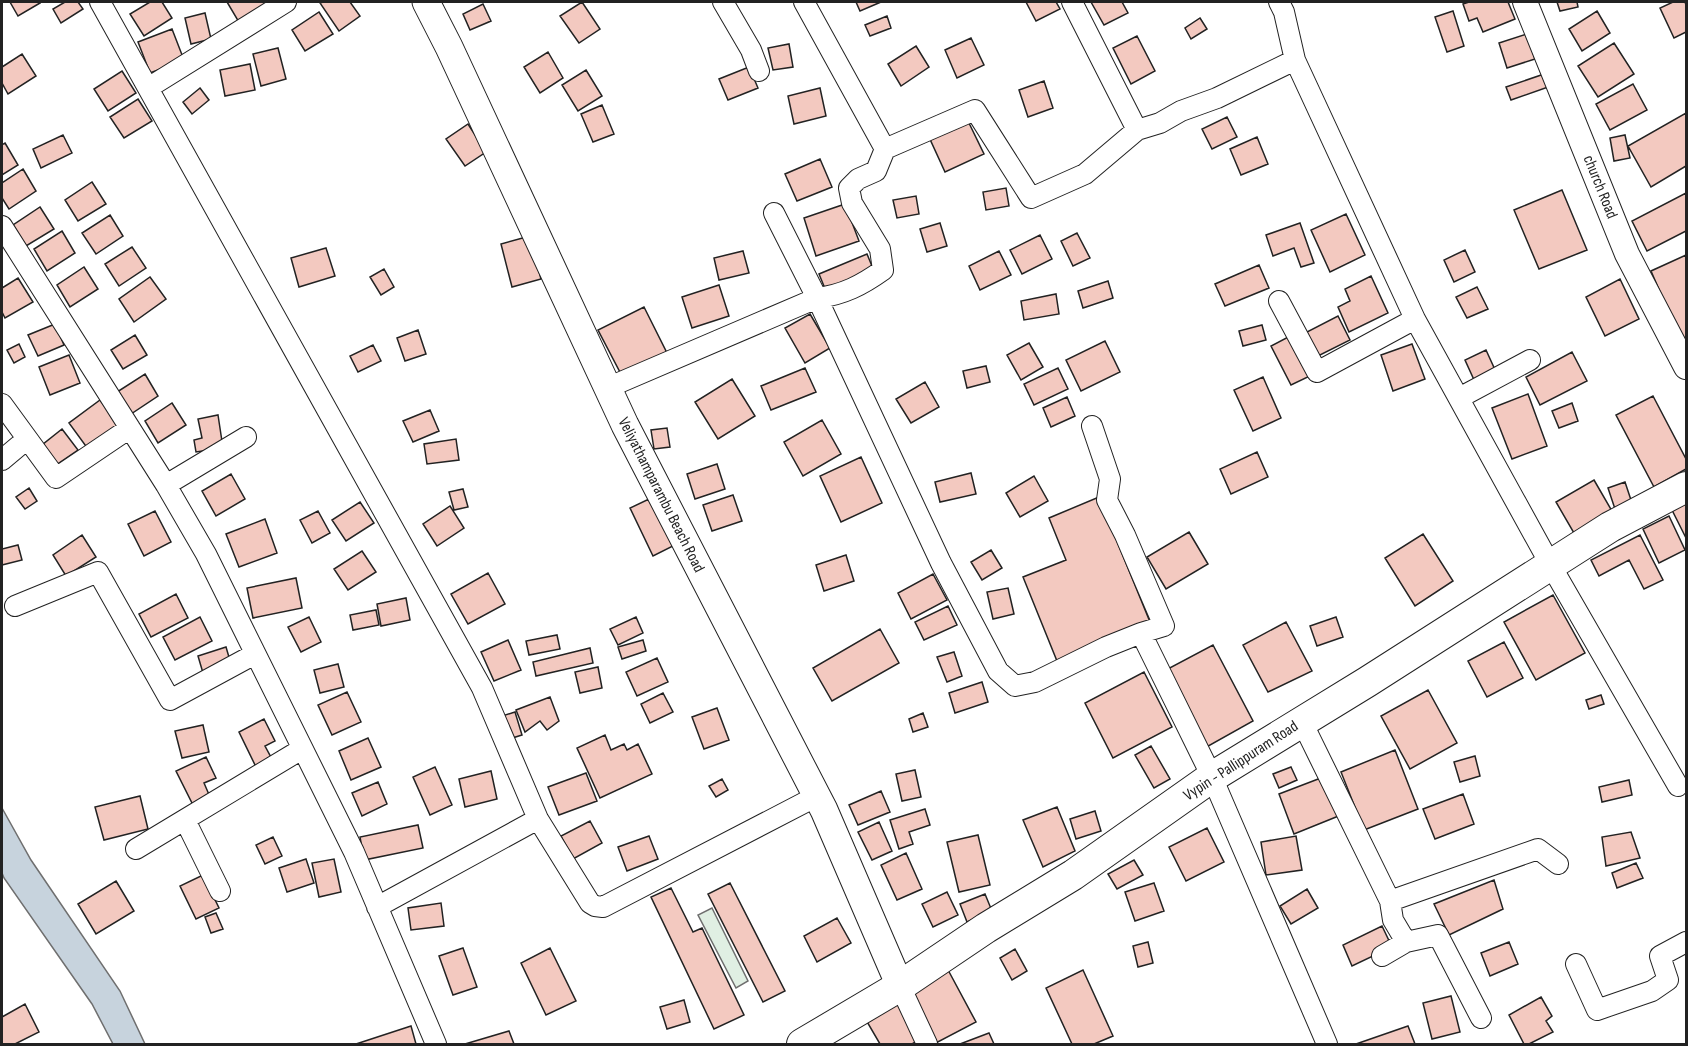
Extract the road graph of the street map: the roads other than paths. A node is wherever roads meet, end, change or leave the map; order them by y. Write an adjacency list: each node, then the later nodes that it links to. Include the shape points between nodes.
1 (100, 2): 11 (street)
2 (286, 2): 11 (street)
3 (426, 2): 21 (main road, Veliyathamparambu Beach Road)
4 (723, 2): 10 (street)
5 (804, 2): 13 (street)
6 (1072, 2): 12 (street)
7 (1280, 2): 9 (street)
8 (1525, 2): 20 (street, church Road, via 1628,254)
9 (1296, 60): 12 (street); 18 (street)
10 (759, 71)
11 (148, 88): 40 (street, via 482,688)
12 (1137, 130): 13 (street, via 1085,174 1031,198 975,110)
13 (885, 149): 16 (street, via 876,171 849,188 852,203 880,249 883,270 864,284 836,296)
14 (774, 213): 16 (street)
15 (3, 233): 25 (street)
16 (817, 298): 21 (street); 33 (street, via 941,563 998,671 1015,686 1035,682)
17 (1279, 301): 18 (street, via 1317,372)
18 (1415, 319): 22 (street)
19 (1530, 360): 22 (street)
20 (1686, 367)
21 (608, 388): 39 (main road, Veliyathamparambu Beach Road)
22 (1459, 398): 31 (street)
23 (2, 404): 27 (street)
24 (1092, 426): 33 (street, via 1110,479 1107,500 1164,626)
25 (130, 428): 27 (street, via 56,478); 29 (street)
26 (246, 437): 29 (street)
27 (27, 439): 28 (street)
28 (2, 460)
29 (166, 485): 34 (street, via 206,554)
30 (1686, 487): 31 (main road, Vypin - Pallippuram Road)
31 (1550, 564): 35 (main road, Vypin - Pallippuram Road); 38 (street)
32 (15, 606): 34 (street, via 98,572 170,700)
33 (1141, 633): 37 (street)
34 (255, 654): 36 (street)
35 (1302, 722): 37 (main road, Vypin - Pallippuram Road); 45 (street)
36 (302, 749): 41 (street); 46 (street)
37 (1212, 777): 51 (main road, Vypin - Pallippuram Road, via 1073,875); 56 (street)
38 (1678, 786)
39 (817, 796): 40 (street, via 603,907 590,903); 51 (main road, Veliyathamparambu Beach Road)
40 (538, 819): 46 (street)
41 (185, 820): 42 (street); 44 (street)
42 (136, 849)
43 (1558, 864): 45 (street, via 1538,849)
44 (220, 891)
45 (1390, 901): 47 (street, via 1394,920)
46 (377, 907): 53 (street)
47 (1406, 942): 49 (street); 52 (street, via 1438,935)
48 (1686, 942): 50 (street, via 1660,956 1668,980 1652,991 1598,1010)
49 (1382, 956)
50 (1576, 964)
51 (900, 986): 54 (main road, Vypin - Pallippuram Road); 55 (street)
52 (1481, 1018)
53 (436, 1044)
54 (802, 1044)
55 (927, 1044)
56 (1327, 1044)

